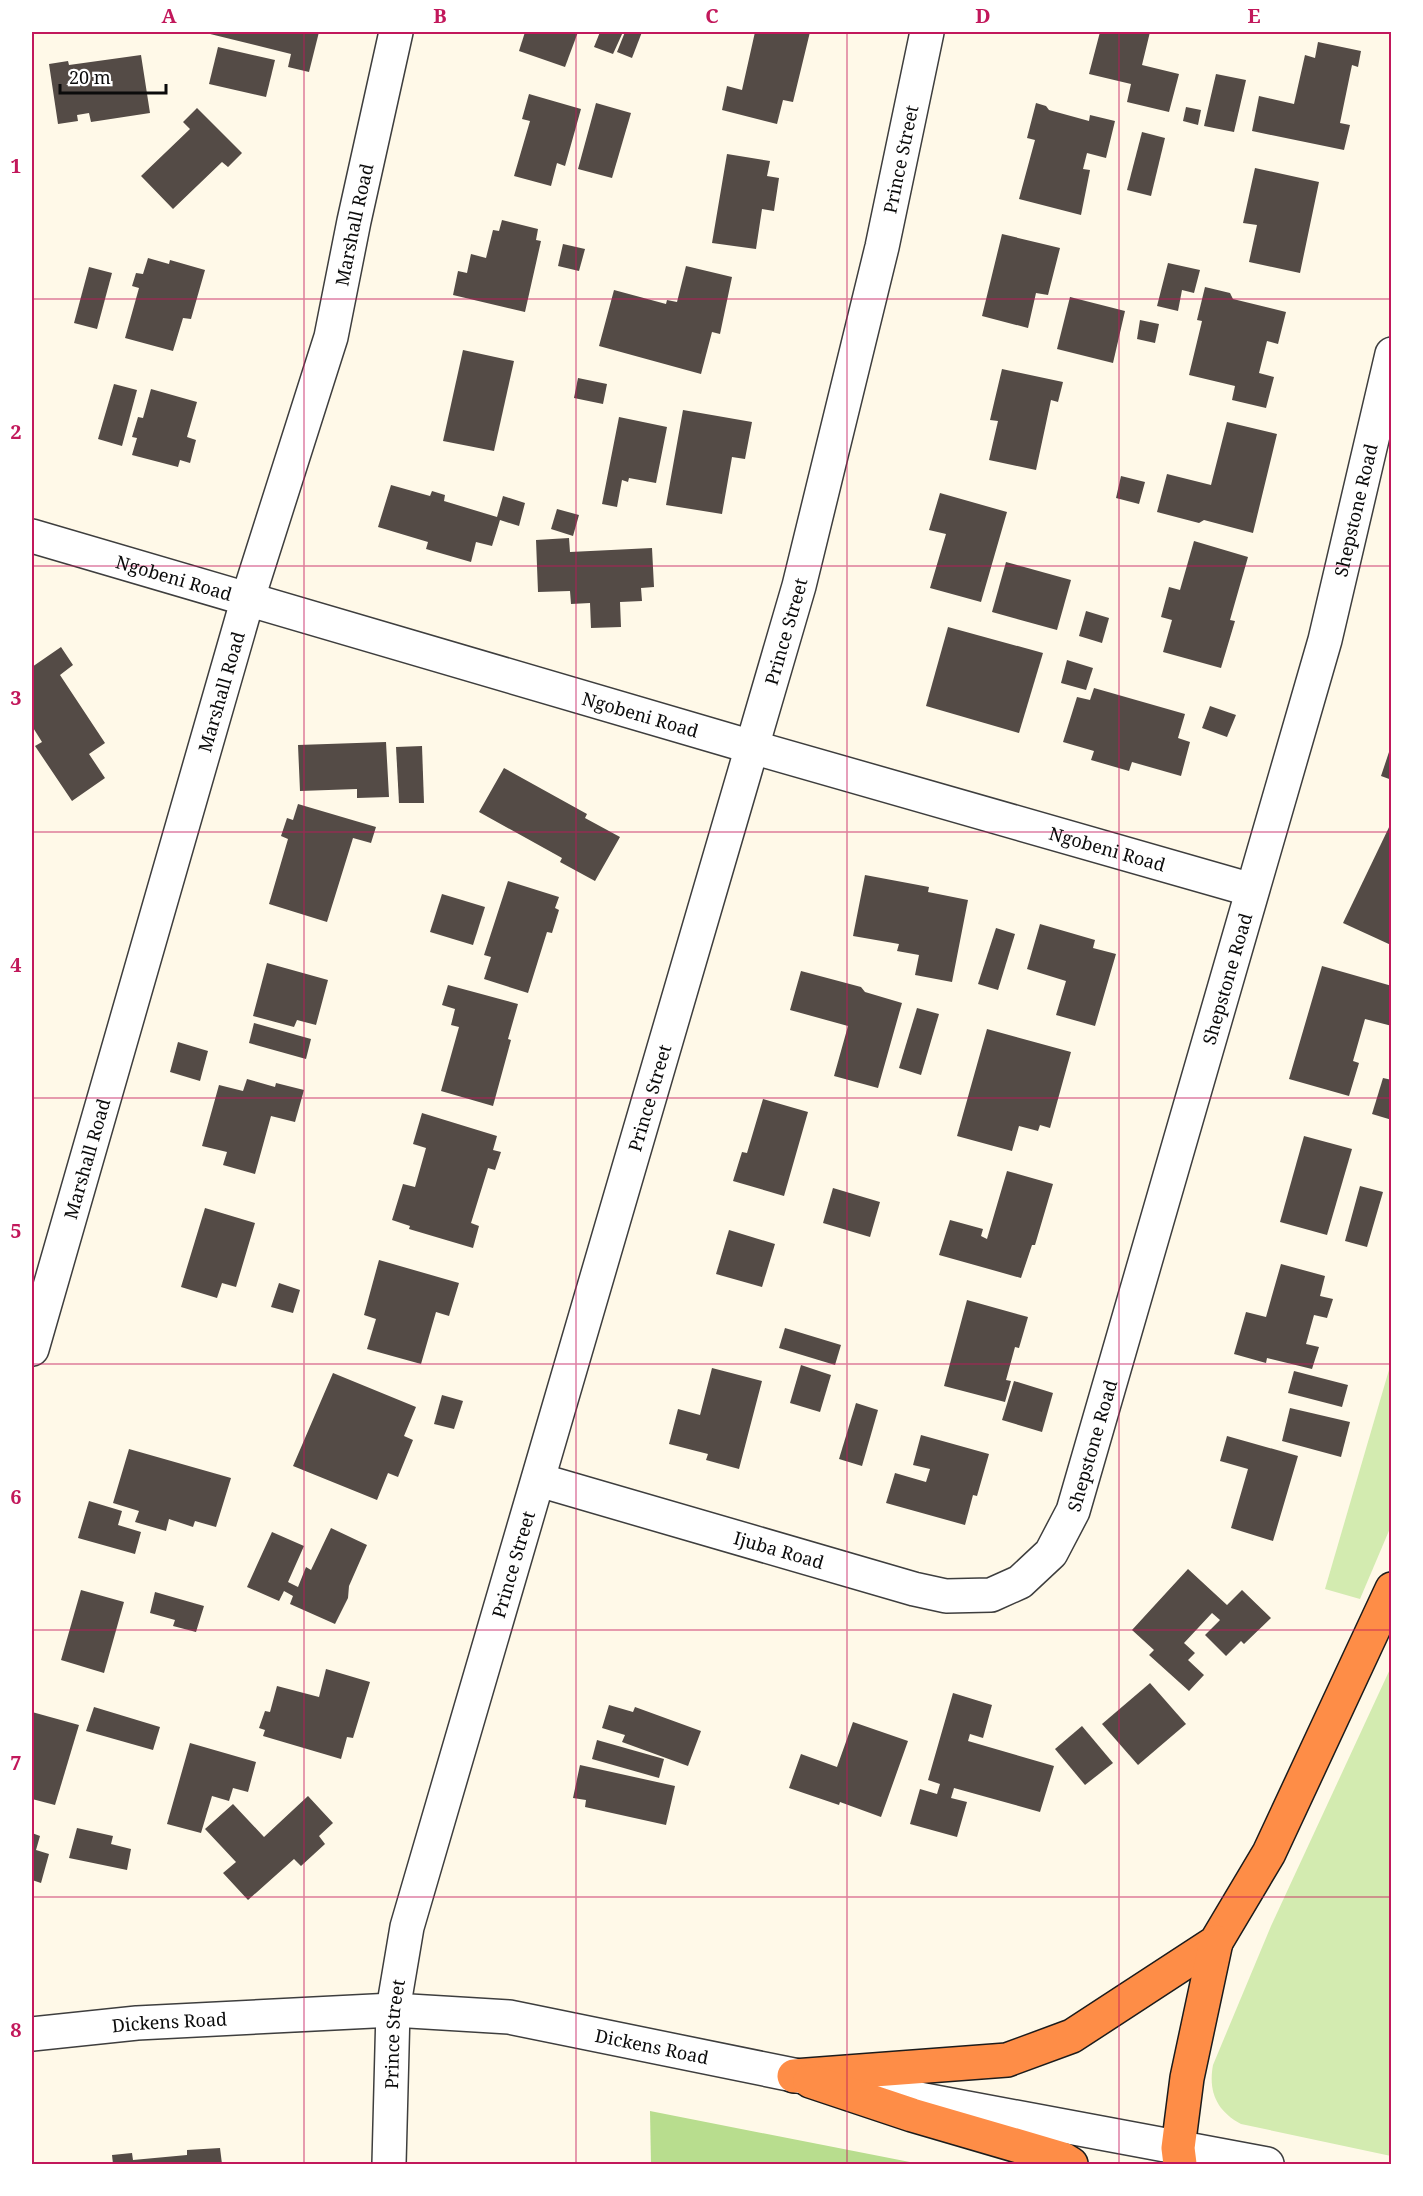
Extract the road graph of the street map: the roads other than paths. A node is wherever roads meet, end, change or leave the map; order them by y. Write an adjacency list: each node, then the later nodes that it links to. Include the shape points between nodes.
1 (396, 32): 5 (street, Marshall Road, via 331,337)
2 (927, 32): 6 (street, Prince Street, via 882,247 802,575)
3 (1392, 354): 7 (street, Shepstone Road, via 1325,640)
4 (32, 536): 5 (street, Ngobeni Road)
5 (248, 598): 6 (street, Ngobeni Road); 8 (street, Marshall Road)
6 (752, 747): 7 (street, Ngobeni Road); 9 (street, Prince Street)
7 (1252, 890): 10 (street, Shepstone Road, via 1073,1511 1051,1553)
8 (32, 1349)
9 (539, 1480): 10 (street, Ijuba Road, via 946,1596 991,1595); 13 (street, Prince Street, via 407,1927)
10 (1020, 1582)
11 (1392, 1589): 12 (highway, via 1269,1853)
12 (1216, 1942): 15 (highway, via 1072,2036 1007,2061); 16 (highway, via 1187,2078)
13 (393, 2010): 14 (street, Dickens Road, via 137,2023); 15 (street, Dickens Road, via 509,2017); 17 (street, Prince Street)
14 (32, 2034)
15 (794, 2076): 16 (street, Dickens Road); 18 (highway)
16 (1179, 2156): 19 (street, Dickens Road)
17 (389, 2164)
18 (1071, 2164)
19 (1266, 2164)

